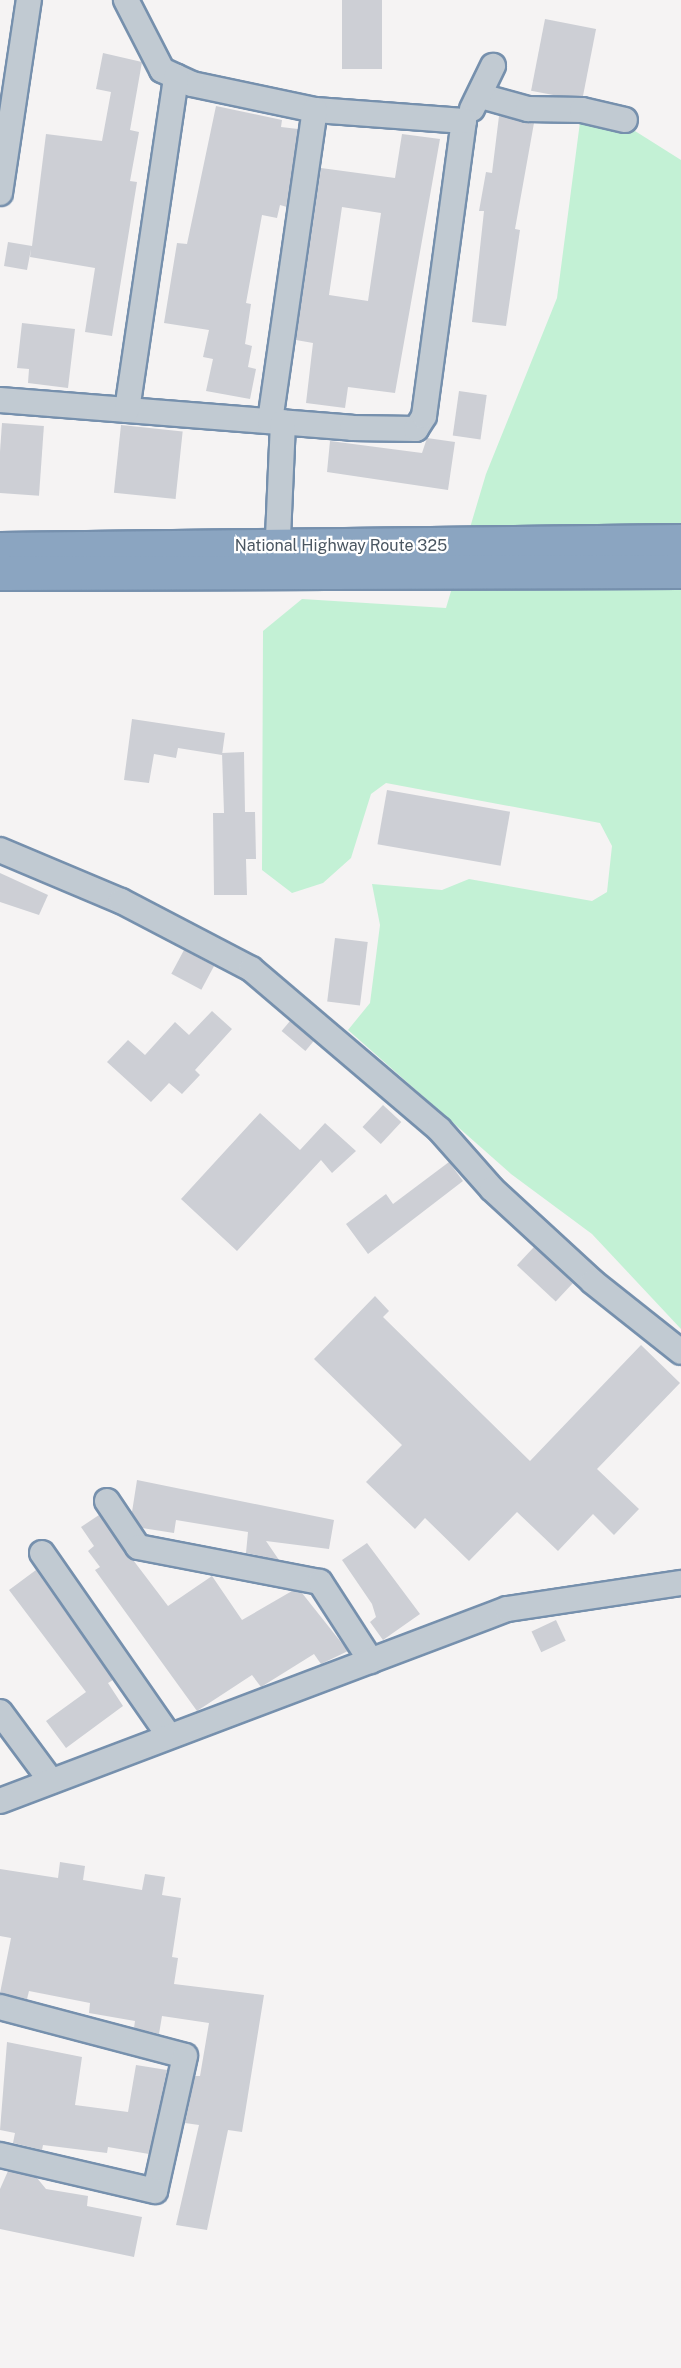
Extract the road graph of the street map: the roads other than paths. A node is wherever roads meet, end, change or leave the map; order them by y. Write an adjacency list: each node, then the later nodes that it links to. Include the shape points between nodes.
1 (29, 0): 9 (street)
2 (126, 0): 4 (street, via 162,70)
3 (493, 66): 5 (street)
4 (176, 76): 6 (street); 12 (street)
5 (481, 96): 7 (street, via 528,109 582,110); 8 (street)
6 (315, 110): 8 (street); 13 (street)
7 (625, 120)
8 (464, 121): 13 (street, via 424,416 416,429)
9 (5, 126): 10 (street)
10 (0, 193)
11 (0, 400): 12 (street)
12 (127, 410): 13 (street)
13 (277, 422): 16 (street)
14 (681, 541): 16 (highway, National Highway Route 325)
15 (0, 549): 16 (highway, National Highway Route 325)
16 (277, 560): 17 (highway, National Highway Route 325); 18 (highway, National Highway Route 325)
17 (681, 571)
18 (0, 573)
19 (0, 849): 20 (street, via 121,901 251,969 439,1129 492,1189 593,1282)
20 (681, 1352)
21 (107, 1501): 24 (street, via 138,1547 320,1582)
22 (42, 1553): 26 (street)
23 (681, 1583): 24 (street, via 507,1609)
24 (371, 1661): 26 (street)
25 (0, 1712): 27 (street)
26 (168, 1734): 27 (street)
27 (51, 1781): 28 (street)
28 (0, 1801)
29 (0, 2007): 30 (street, via 185,2056 155,2191)
30 (0, 2155)

